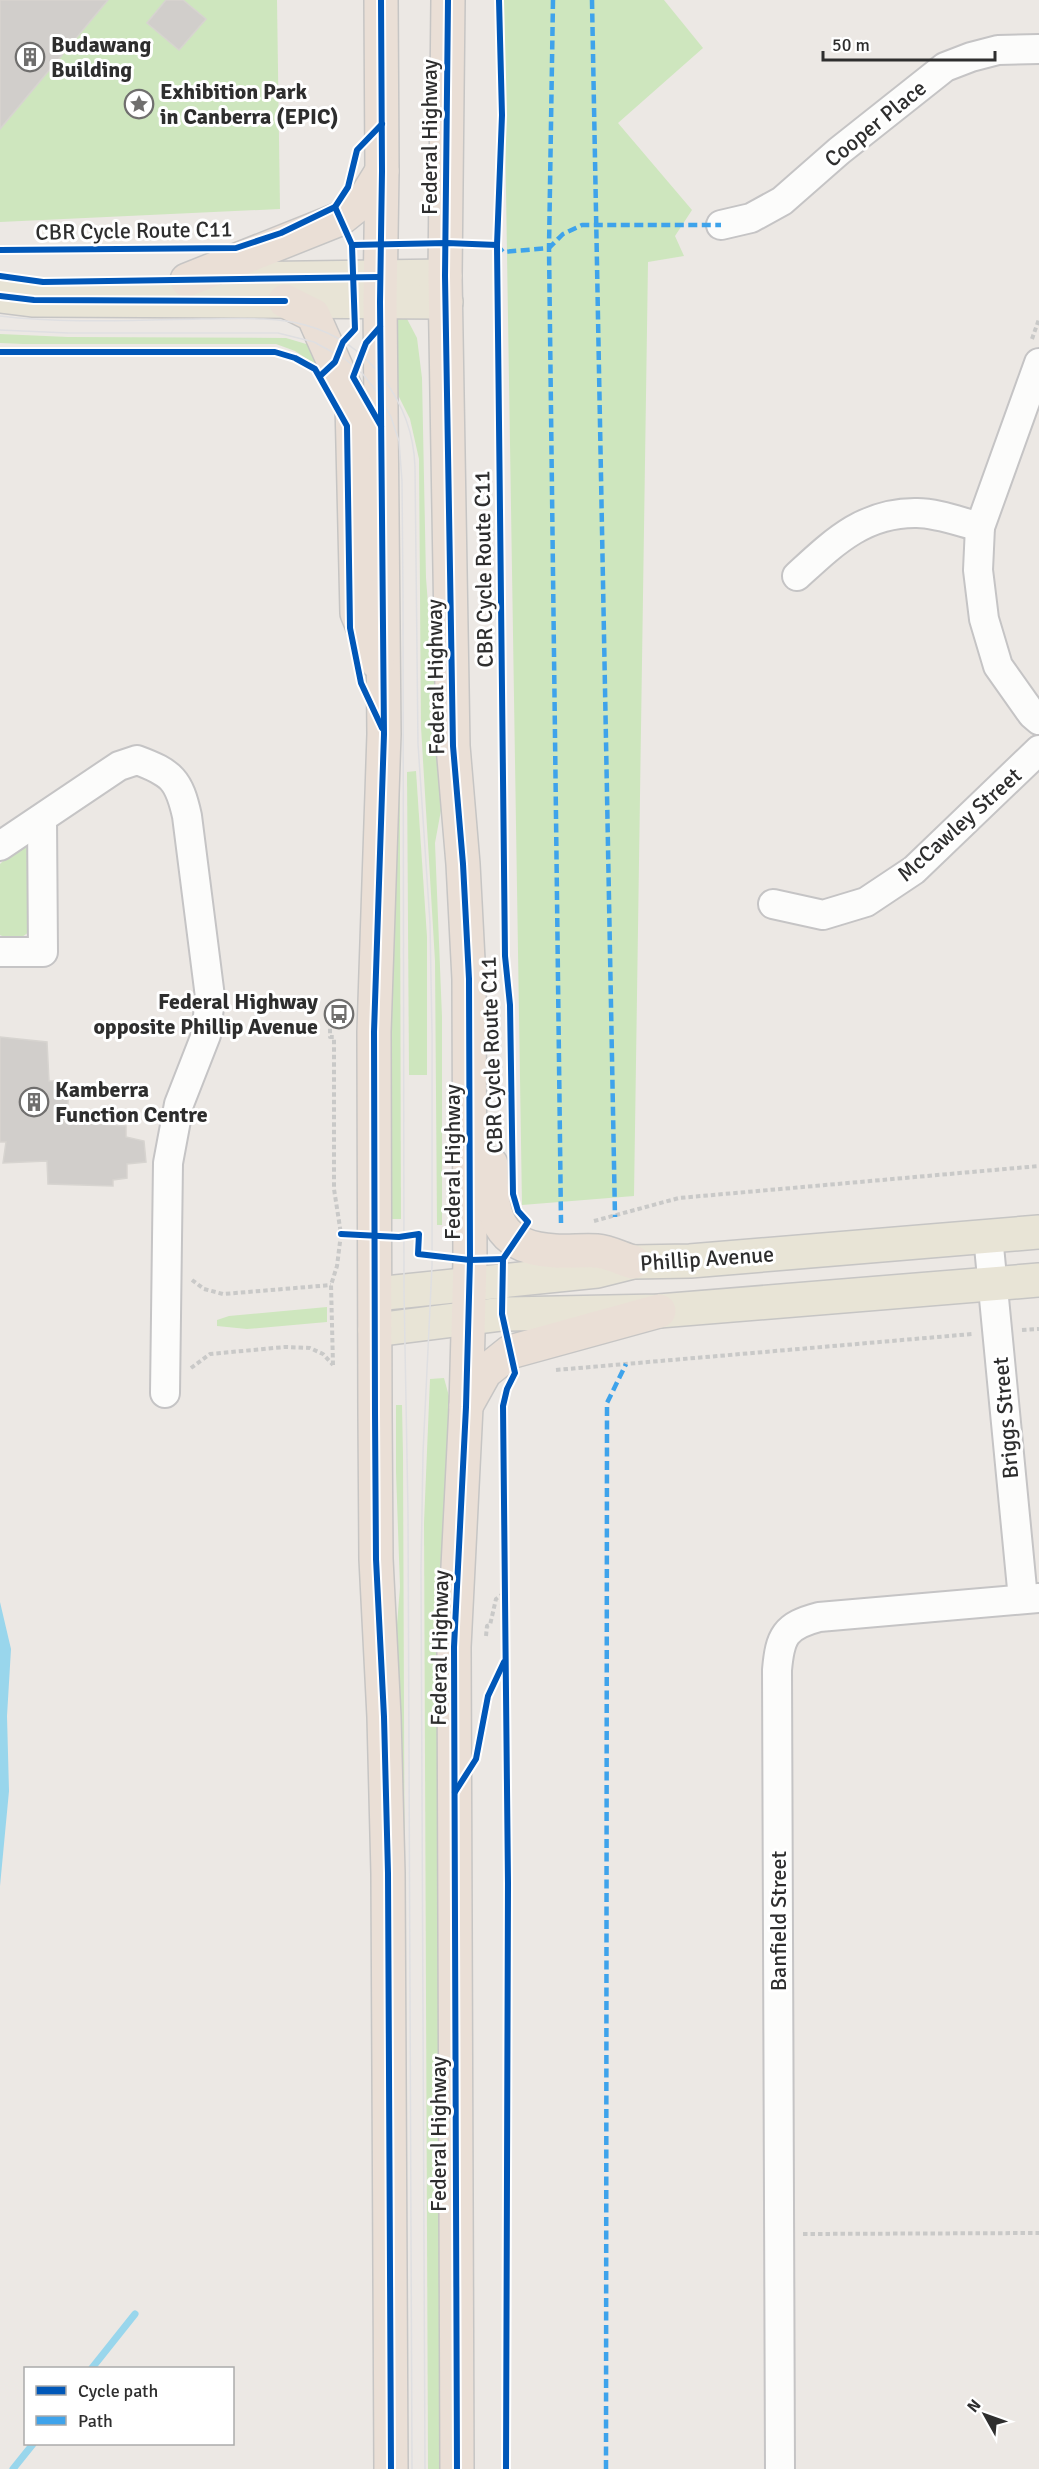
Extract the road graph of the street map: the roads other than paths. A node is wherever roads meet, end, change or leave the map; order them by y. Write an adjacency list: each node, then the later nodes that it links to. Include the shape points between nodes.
1 (381, 0): 4 (highway)
2 (448, 0): 9 (highway, Federal Highway)
3 (1039, 49): 5 (street, Cooper Place, via 998,50 945,67 782,201 751,218)
4 (382, 171): 7 (highway, via 364,200 340,219); 8 (highway)
5 (721, 225)
6 (0, 276): 7 (main road, via 43,282)
7 (188, 280): 8 (main road)
8 (380, 289): 9 (main road); 11 (main road); 15 (highway)
9 (445, 289): 22 (highway, Federal Highway, via 453,746)
10 (0, 296): 11 (main road, via 34,300)
11 (285, 301): 15 (highway, via 314,315 352,403 357,613)
12 (1039, 363): 13 (street)
13 (980, 527): 14 (street, via 918,513 876,519 838,538); 16 (street, via 978,570 984,620 998,666)
14 (797, 576)
15 (384, 681): 29 (highway, via 374,1032)
16 (1039, 720)
17 (1039, 750): 20 (street, McCawley Street, via 914,870 866,902 823,915)
18 (42, 819): 19 (street); 21 (street, via 43,952); 33 (street, via 119,766 137,760 163,769 182,795 187,816 210,997 206,1035 178,1104 168,1163)
19 (0, 846)
20 (774, 904)
21 (0, 952)
22 (469, 979): 25 (highway, via 482,999 492,1028 491,1193 498,1221 511,1236 529,1247 558,1252 599,1251); 28 (highway, Federal Highway)
23 (1039, 1232): 24 (main road, Phillip Avenue)
24 (988, 1236): 25 (main road, Phillip Avenue, via 690,1261); 27 (street, Briggs Street)
25 (633, 1262): 28 (main road, Phillip Avenue, via 597,1271)
26 (1039, 1280): 27 (main road)
27 (993, 1283): 30 (main road); 35 (street, Briggs Street)
28 (470, 1285): 29 (main road, Phillip Avenue); 31 (highway, Federal Highway)
29 (376, 1294): 32 (highway)
30 (659, 1311): 31 (main road); 34 (highway, via 510,1352 489,1367)
31 (467, 1318): 32 (main road); 34 (highway, Federal Highway)
32 (375, 1330): 36 (highway, via 376,1559 388,1873)
33 (165, 1393)
34 (466, 1407): 37 (highway, Federal Highway, via 454,1647)
35 (1031, 1598): 38 (street, Banfield Street, via 819,1617 798,1623 779,1643)
36 (391, 2469)
37 (457, 2469)
38 (780, 2469)

